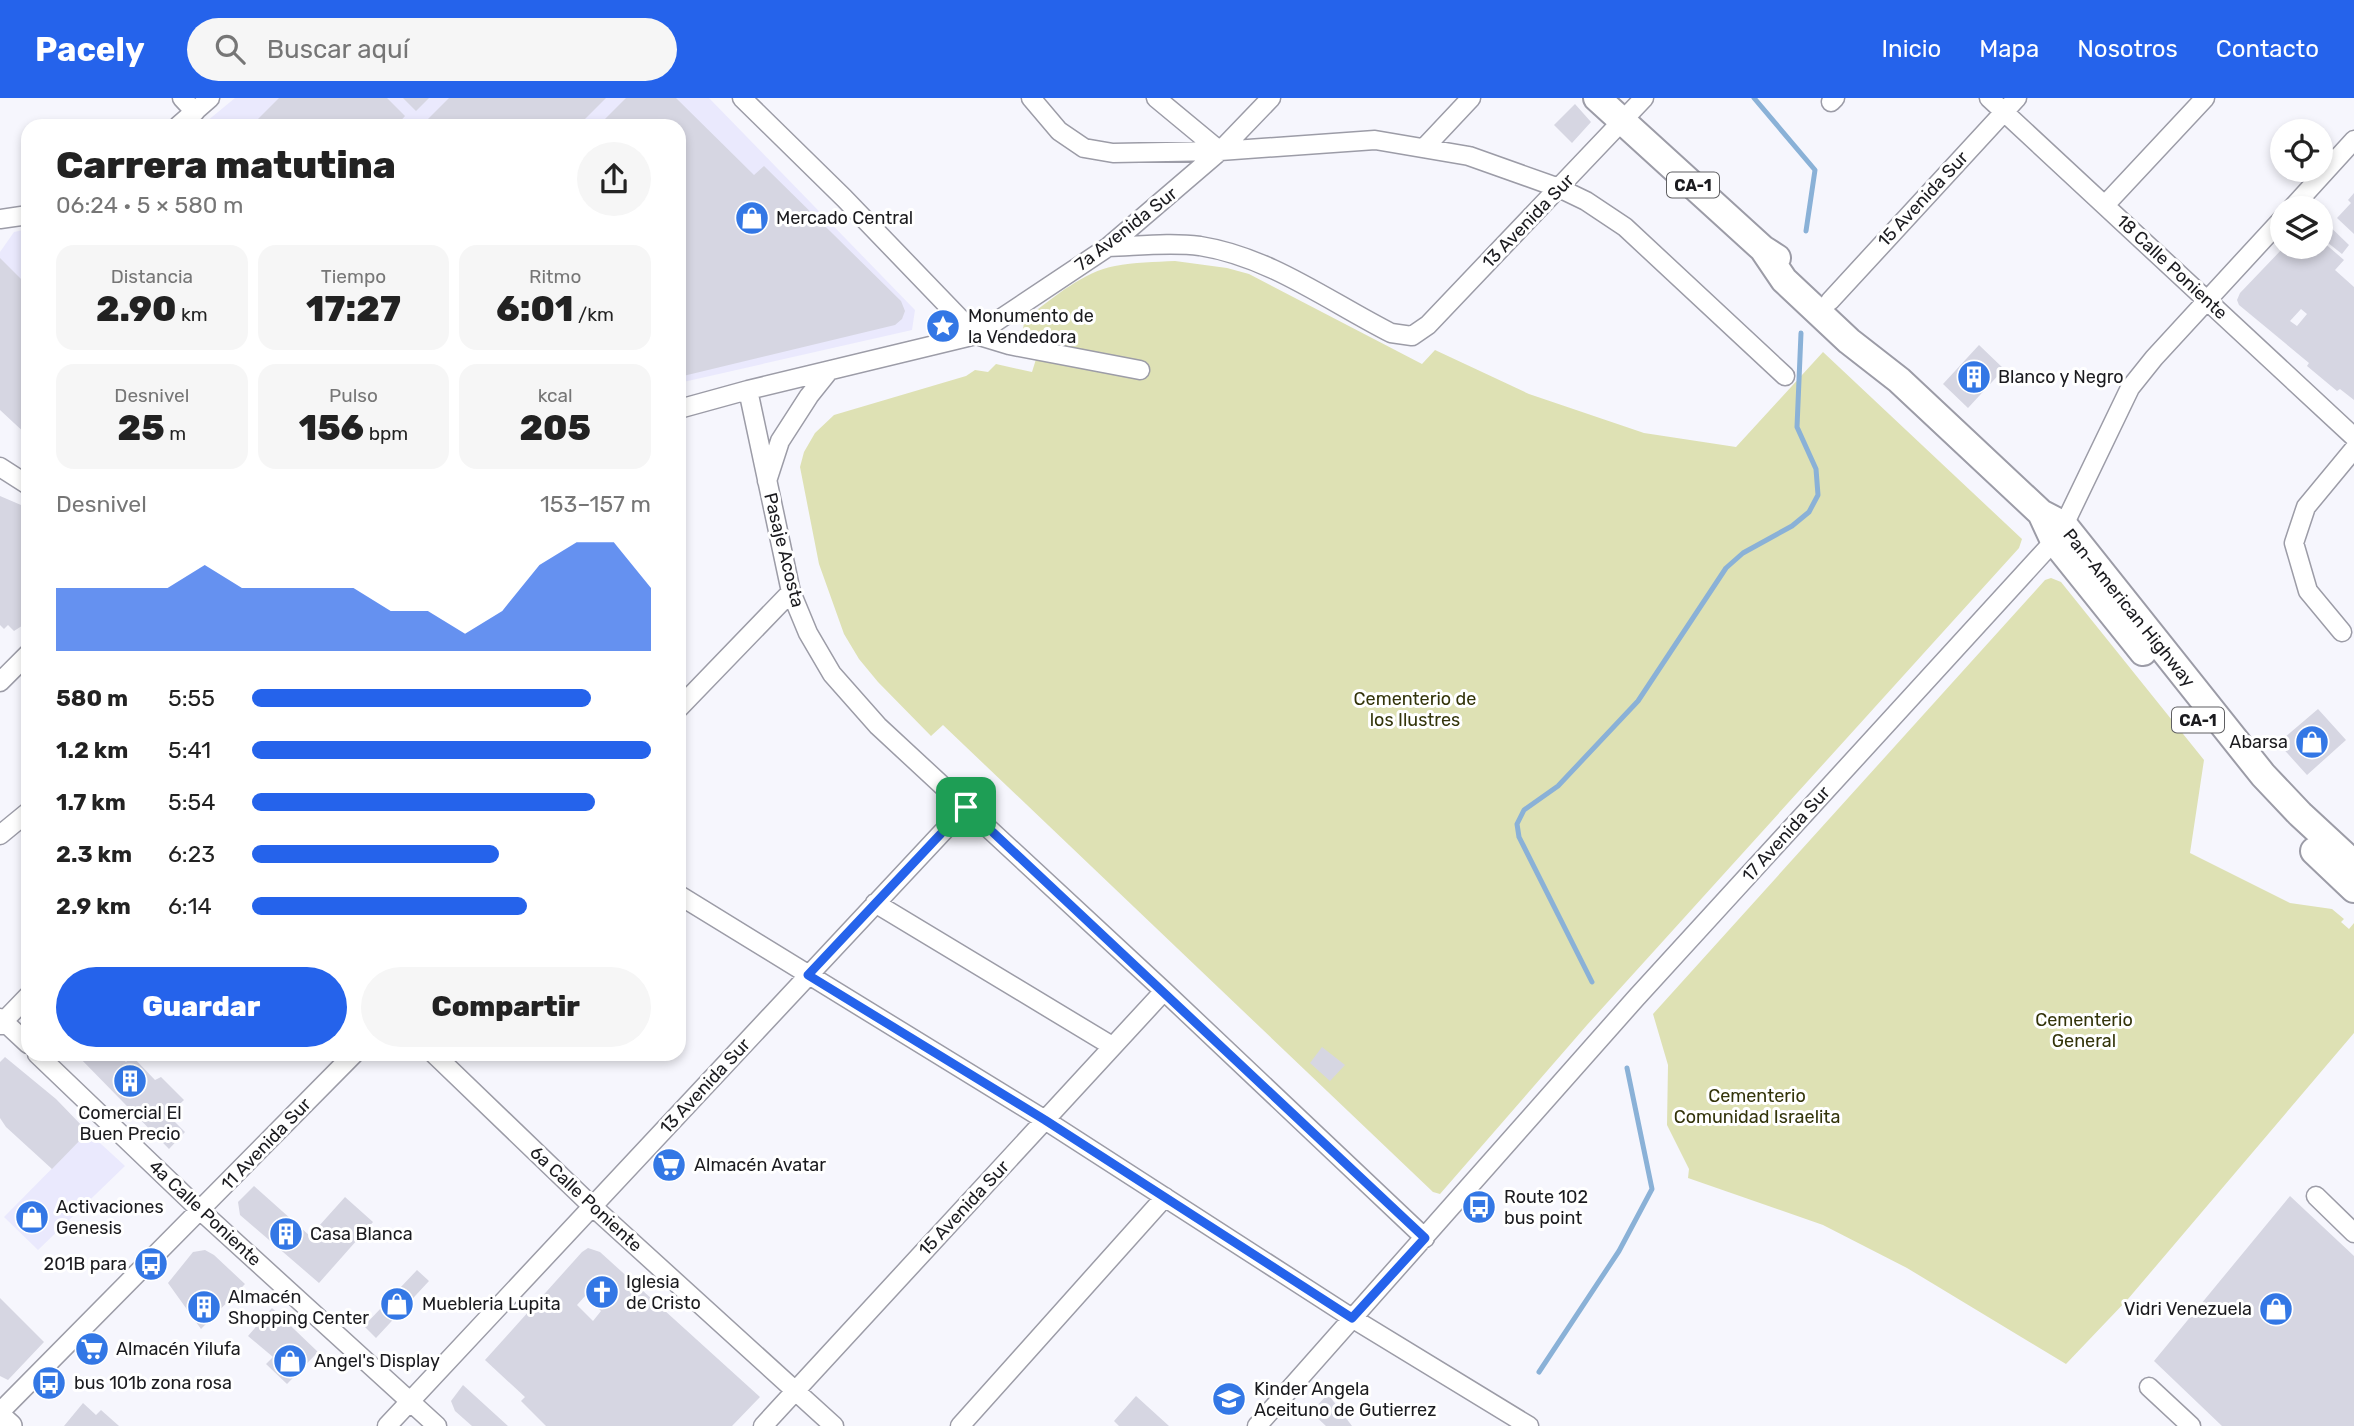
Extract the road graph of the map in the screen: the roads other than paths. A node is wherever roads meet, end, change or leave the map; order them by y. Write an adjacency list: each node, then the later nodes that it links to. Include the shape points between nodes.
1 (182, 98): 13 (street)
2 (210, 98): 13 (street)
3 (742, 98): 30 (street)
4 (1031, 98): 19 (street, via 1059,131 1084,148 1113,153)
5 (1156, 98): 19 (street)
6 (1272, 98): 19 (street, 7a Avenida Sur)
7 (1471, 98): 18 (street)
8 (1597, 98): 16 (highway, Pan-American Highway / CA-1)
9 (1644, 98): 16 (street, 13 Avenida Sur)
10 (1989, 98): 14 (street, 18 Calle Poniente)
11 (2017, 98): 14 (street, 15 Avenida Sur)
12 (2205, 98): 22 (street)
13 (195, 112): 15 (street)
14 (2004, 112): 22 (street, 18 Calle Poniente); 29 (street, 15 Avenida Sur)
15 (186, 119)
16 (1623, 122): 20 (street, 13 Avenida Sur); 27 (highway, Pan-American Highway / CA-1)
17 (2354, 140): 21 (street)
18 (1424, 148): 19 (street, via 1375,140); 20 (street, via 1469,156)
19 (1220, 151): 26 (street, 7a Avenida Sur)
20 (1559, 188): 26 (street, 13 Avenida Sur, via 1428,325 1407,336 1231,253 1197,246); 33 (street, via 1625,227)
21 (2303, 196)
22 (2105, 205): 28 (street, 18 Calle Poniente)
23 (21, 216): 24 (street)
24 (0, 219)
25 (2270, 232): 28 (street, 17 Avenida Sur)
26 (1108, 247): 30 (street, 7a Avenida Sur)
27 (1763, 249): 29 (highway, Pan-American Highway / CA-1, via 1796,270); 34 (highway, Pan-American Highway / CA-1, via 1784,280)
28 (2208, 300): 37 (street, 18 Calle Poniente); 42 (street, 17 Avenida Sur, via 2130,388)
29 (1830, 301): 34 (highway, Pan-American Highway / CA-1, via 1861,331)
30 (976, 335): 31 (street); 32 (street, 7a Avenida Sur)
31 (1140, 370)
32 (830, 371): 35 (street, 7a Avenida Sur); 41 (street, Pasaje Acosta, via 780,441)
33 (1785, 376)
34 (1899, 380): 42 (highway, Pan-American Highway / CA-1)
35 (748, 390): 36 (street, 7a Avenida Sur); 41 (street, Pasaje Acosta)
36 (686, 408)
37 (2354, 437)
38 (2354, 449): 44 (street, via 2306,507 2294,543 2308,591)
39 (0, 467): 40 (street)
40 (21, 480)
41 (767, 481): 43 (street, Pasaje Acosta)
42 (2053, 527): 51 (highway, Pan-American Highway / CA-1, via 2263,775); 52 (highway, Pan-American Highway / CA-1, via 2253,790); 70 (street, 17 Avenida Sur)
43 (791, 592): 47 (street); 48 (street, Pasaje Acosta, via 819,653 844,690)
44 (2342, 632)
45 (21, 661): 46 (street)
46 (0, 682)
47 (686, 701)
48 (966, 807): 54 (street, 13 Avenida Sur); 56 (street, Pasaje Acosta)
49 (21, 818): 50 (street)
50 (0, 835)
51 (2354, 864)
52 (2354, 889)
53 (686, 899): 55 (street)
54 (875, 903): 55 (street, 13 Avenida Sur); 60 (street)
55 (808, 975): 64 (street); 67 (street, 13 Avenida Sur)
56 (1164, 991): 60 (street, 15 Avenida Sur); 70 (street, Pasaje Acosta)
57 (21, 1002): 58 (street)
58 (1, 1021): 59 (street)
59 (21, 1038)
60 (1112, 1046): 64 (street, 15 Avenida Sur)
61 (44, 1061): 68 (street, 4a Calle Poniente)
62 (347, 1061): 68 (street, 11 Avenida Sur)
63 (441, 1061): 67 (street, 6a Calle Poniente)
64 (1045, 1120): 66 (street); 73 (street, 15 Avenida Sur)
65 (2316, 1196): 69 (street)
66 (1165, 1197): 71 (street); 81 (street)
67 (592, 1206): 73 (street, 6a Calle Poniente); 74 (street, 13 Avenida Sur)
68 (201, 1210): 74 (street, 4a Calle Poniente); 75 (street, 11 Avenida Sur)
69 (2354, 1233)
70 (1425, 1238): 71 (street, 17 Avenida Sur)
71 (1352, 1318): 82 (street, 17 Avenida Sur); 83 (street)
72 (2149, 1387): 84 (street)
73 (796, 1391): 79 (street, 15 Avenida Sur); 80 (street, 6a Calle Poniente)
74 (410, 1401): 77 (street, 13 Avenida Sur); 78 (street, 4a Calle Poniente)
75 (0, 1414): 76 (main road)
76 (10, 1426)
77 (387, 1426)
78 (437, 1426)
79 (763, 1426)
80 (834, 1426)
81 (960, 1426)
82 (1257, 1426)
83 (1529, 1426)
84 (2191, 1426)

